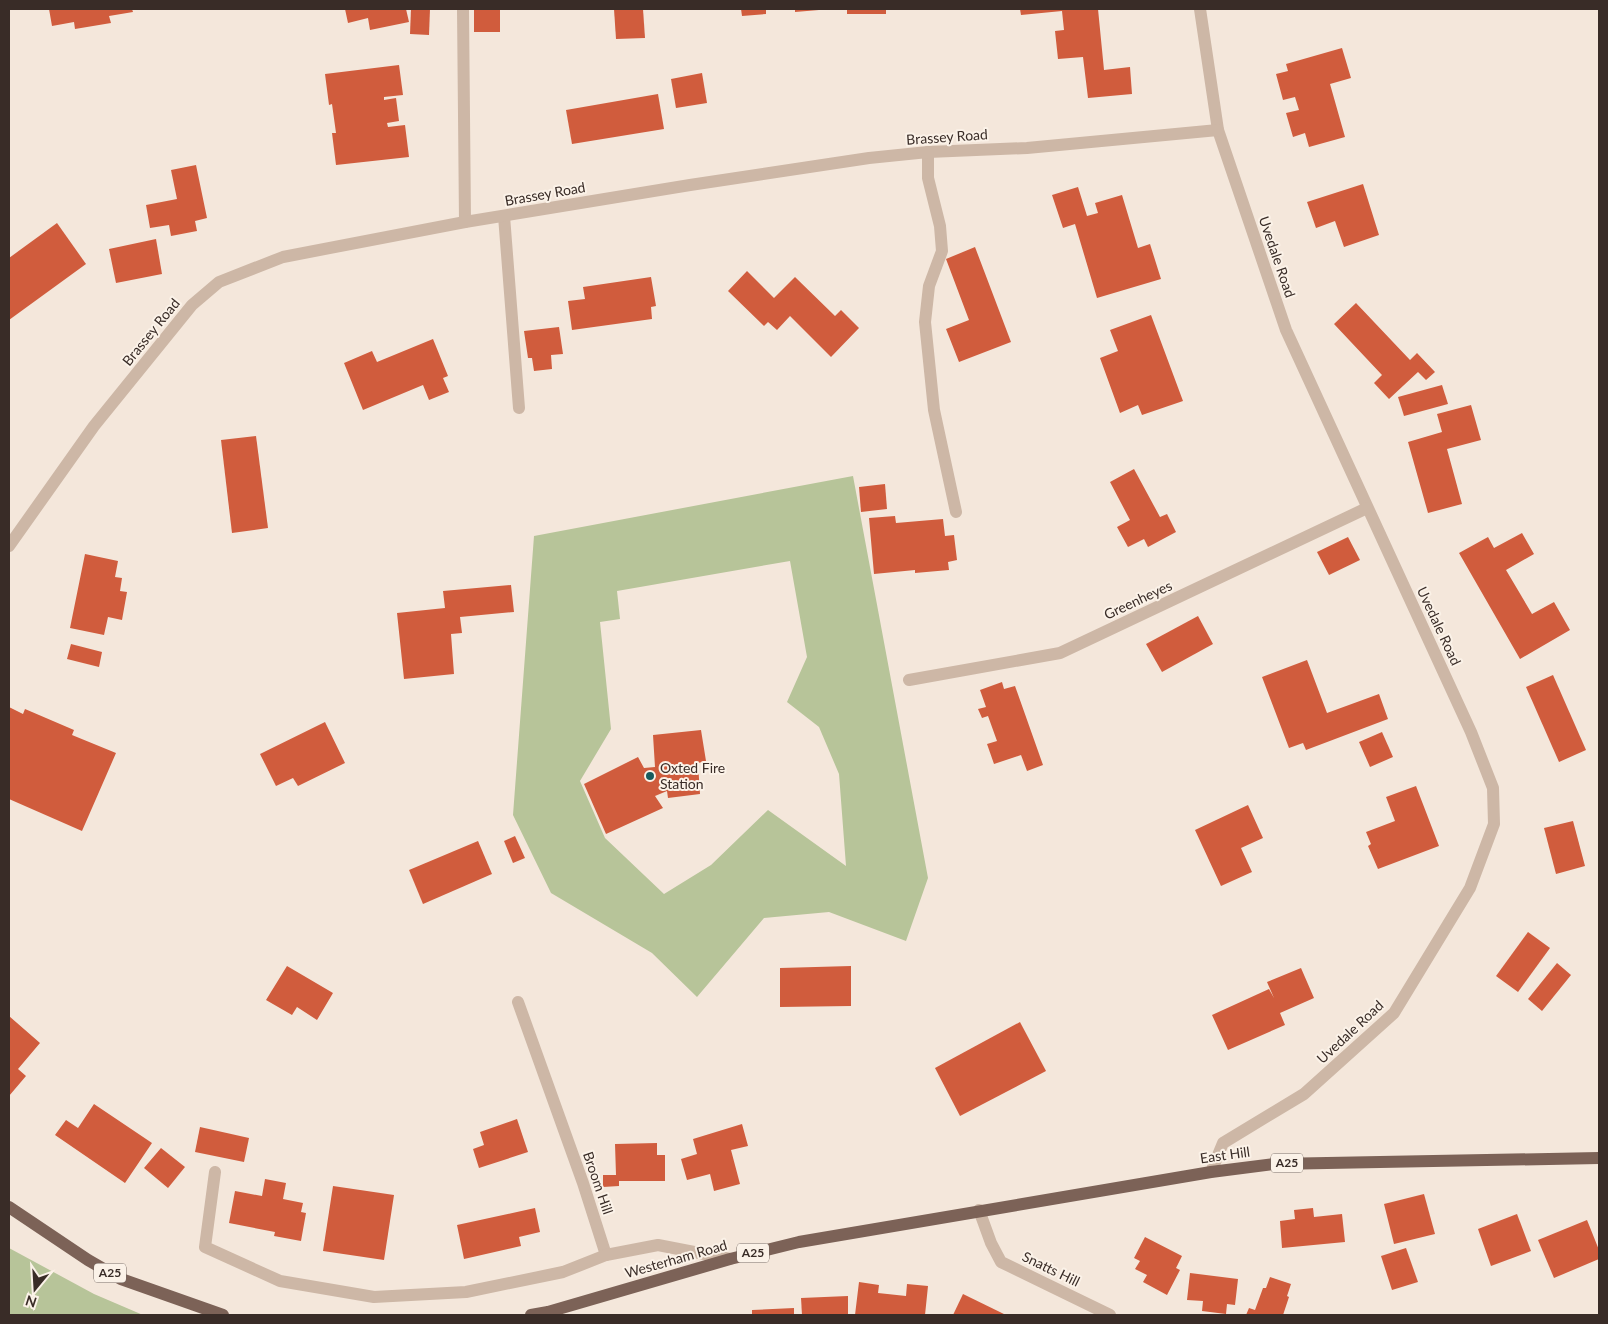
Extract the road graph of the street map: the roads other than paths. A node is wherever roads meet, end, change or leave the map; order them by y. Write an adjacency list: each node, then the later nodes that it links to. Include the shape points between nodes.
1 (463, 9): 6 (street)
2 (1200, 9): 3 (street, Uvedale Road)
3 (1218, 130): 4 (street, Brassey Road, via 1027,148); 8 (street, Uvedale Road, via 1286,330)
4 (928, 152): 5 (street, Brassey Road, via 709,182); 9 (street, via 928,178 940,226 942,251 929,286 925,322 934,410)
5 (504, 216): 6 (street, Brassey Road); 7 (street)
6 (465, 222): 10 (street, Brassey Road, via 283,257 219,282 192,305 94,426)
7 (519, 408)
8 (1367, 508): 11 (street, Greenheyes, via 1060,653); 15 (street, Uvedale Road, via 1471,732 1493,788 1494,824 1470,888 1394,1013 1304,1094 1223,1144)
9 (956, 512)
10 (9, 546)
11 (909, 680)
12 (518, 1002): 18 (street, Broom Hill)
13 (1599, 1158): 15 (main road, East Hill / A25, via 1274,1164)
14 (215, 1172): 18 (street, via 205,1247 280,1281 374,1296 466,1292 563,1272)
15 (1212, 1172): 17 (main road, East Hill / A25)
16 (9, 1208): 20 (main road, A25, via 121,1279)
17 (979, 1210): 19 (main road, Westerham Road / A25, via 799,1242); 22 (street, Snatts Hill, via 1001,1262)
18 (606, 1255): 19 (street, via 658,1245)
19 (730, 1259): 21 (main road, Westerham Road / A25)
20 (223, 1315)
21 (531, 1315)
22 (1110, 1315)

